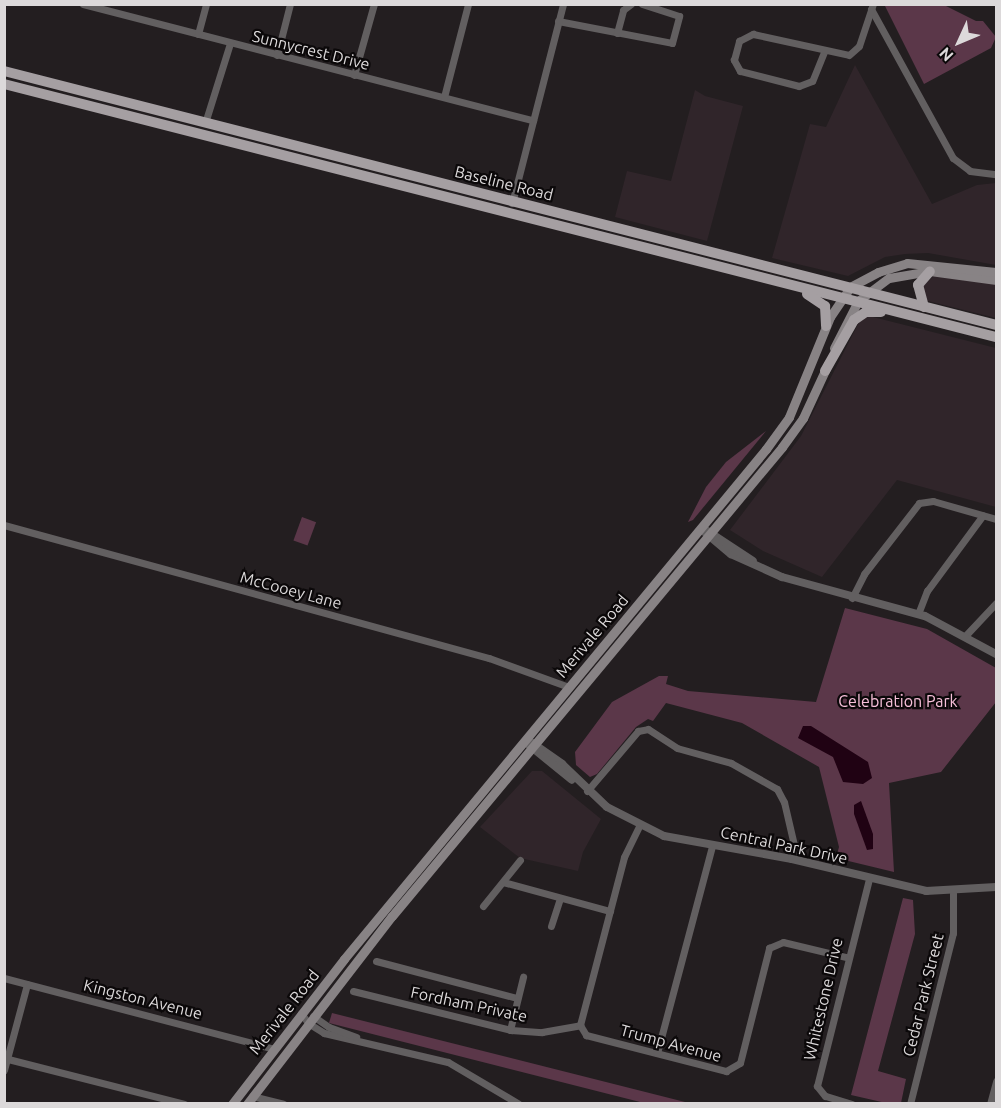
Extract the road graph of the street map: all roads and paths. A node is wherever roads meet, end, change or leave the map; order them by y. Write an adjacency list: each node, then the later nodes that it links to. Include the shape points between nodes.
1 (83, 4): 11 (street, Sunnycrest Drive)
2 (125, 4): 11 (street)
3 (206, 4): 14 (street)
4 (290, 4): 17 (street)
5 (374, 4): 19 (street)
6 (468, 4): 21 (street)
7 (563, 4): 12 (street)
8 (631, 4): 13 (street, via 623,10)
9 (642, 4): 13 (street, via 679,16 672,43)
10 (871, 6): 16 (street, via 855,51 841,56); 24 (street, via 953,158 970,171)
11 (122, 15): 14 (street, Sunnycrest Drive)
12 (558, 21): 13 (street); 22 (street)
13 (617, 33)
14 (198, 34): 15 (street, Sunnycrest Drive)
15 (230, 43): 17 (street, Sunnycrest Drive); 23 (street)
16 (824, 52): 16 (street, via 753,34 739,41 734,60 740,71 799,86 812,81)
17 (277, 55): 19 (street, Sunnycrest Drive)
18 (4, 71): 23 (main road, Baseline Road)
19 (354, 75): 21 (street, Sunnycrest Drive)
20 (4, 84): 26 (main road, Baseline Road)
21 (444, 97): 22 (street, Sunnycrest Drive)
22 (533, 120): 25 (street)
23 (205, 123): 25 (main road, Baseline Road)
24 (996, 174)
25 (513, 200): 26 (street); 27 (main road, Baseline Road)
26 (509, 214): 28 (main road, Baseline Road)
27 (712, 250): 28 (main road); 33 (main road, Baseline Road)
28 (709, 263): 31 (main road, Baseline Road)
29 (930, 271): 32 (main road, Merivale Road); 34 (main road, Merivale Road, via 896,276); 37 (main road, via 918,285)
30 (996, 272): 33 (main road, Merivale Road, via 908,263 878,272)
31 (774, 279): 35 (main road, Baseline Road); 40 (main road, via 823,302 828,313)
32 (996, 280)
33 (850, 287): 34 (main road, Baseline Road); 35 (main road, Merivale Road)
34 (866, 292): 36 (main road, Merivale Road); 37 (main road, Baseline Road)
35 (843, 297): 36 (main road, Baseline Road); 40 (main road, Merivale Road)
36 (858, 301): 38 (main road, Baseline Road); 42 (main road, Merivale Road, via 843,325)
37 (924, 307): 39 (main road, Baseline Road)
38 (912, 315): 41 (main road, Baseline Road); 42 (main road, via 872,311 857,316)
39 (996, 325)
40 (826, 326): 46 (main road, Merivale Road, via 784,425)
41 (996, 337)
42 (825, 371): 47 (main road, Merivale Road, via 795,431)
43 (983, 515): 44 (street); 48 (street, via 933,501 919,504 864,574); 50 (street, via 927,591)
44 (996, 519)
45 (4, 525): 53 (street, McCooey Lane, via 489,658)
46 (701, 528): 47 (street); 53 (main road, Merivale Road)
47 (709, 535): 48 (street, via 763,569); 55 (main road, Merivale Road)
48 (852, 598): 50 (street)
49 (996, 603): 51 (street)
50 (918, 614): 51 (street)
51 (966, 635): 52 (street)
52 (996, 654)
53 (569, 687): 54 (main road, Merivale Road)
54 (526, 740): 55 (street, Central Park Drive); 76 (main road, Merivale Road)
55 (535, 747): 56 (street, Central Park Drive); 77 (main road, Merivale Road)
56 (584, 788): 57 (street, Central Park Drive); 59 (street, via 638,731 648,729 677,748 731,763 777,789 787,812 794,845)
57 (639, 826): 58 (street, Central Park Drive); 67 (street, via 624,857)
58 (712, 846): 59 (street, Central Park Drive); 81 (street)
59 (792, 859): 61 (street, Central Park Drive)
60 (520, 860): 62 (street)
61 (869, 879): 64 (street, Central Park Drive); 69 (street, Whitestone Drive)
62 (503, 882): 65 (street); 66 (street)
63 (996, 887): 64 (street, Central Park Drive)
64 (952, 893): 91 (street, Cedar Park Street, via 953,933)
65 (560, 898): 67 (street); 68 (street)
66 (483, 906)
67 (610, 911): 78 (street)
68 (551, 926)
69 (846, 957): 81 (street, Trump Avenue, via 783,942 769,948 740,1063 734,1069 726,1071); 90 (street, Whitestone Drive, via 817,1086 825,1096)
70 (376, 961): 75 (street)
71 (523, 977): 75 (street)
72 (4, 978): 73 (street, Kingston Avenue)
73 (27, 984): 80 (street, Kingston Avenue); 82 (street)
74 (353, 991): 79 (street, Fordham Private)
75 (517, 998): 79 (street)
76 (301, 1013): 77 (street); 80 (main road, Merivale Road)
77 (310, 1020): 85 (main road, Merivale Road); 86 (street, via 368,1042 448,1062)
78 (580, 1025): 79 (street, Fordham Private, via 542,1032); 81 (street, Trump Avenue, via 586,1035)
79 (510, 1030)
80 (274, 1049): 88 (main road, Merivale Road)
81 (657, 1053)
82 (6, 1058): 83 (street); 87 (street)
83 (4, 1070)
84 (996, 1081): 92 (street)
85 (249, 1100): 89 (street)
86 (516, 1103)
87 (184, 1104)
88 (232, 1104)
89 (283, 1104)
90 (852, 1104)
91 (910, 1104)
92 (990, 1104)

